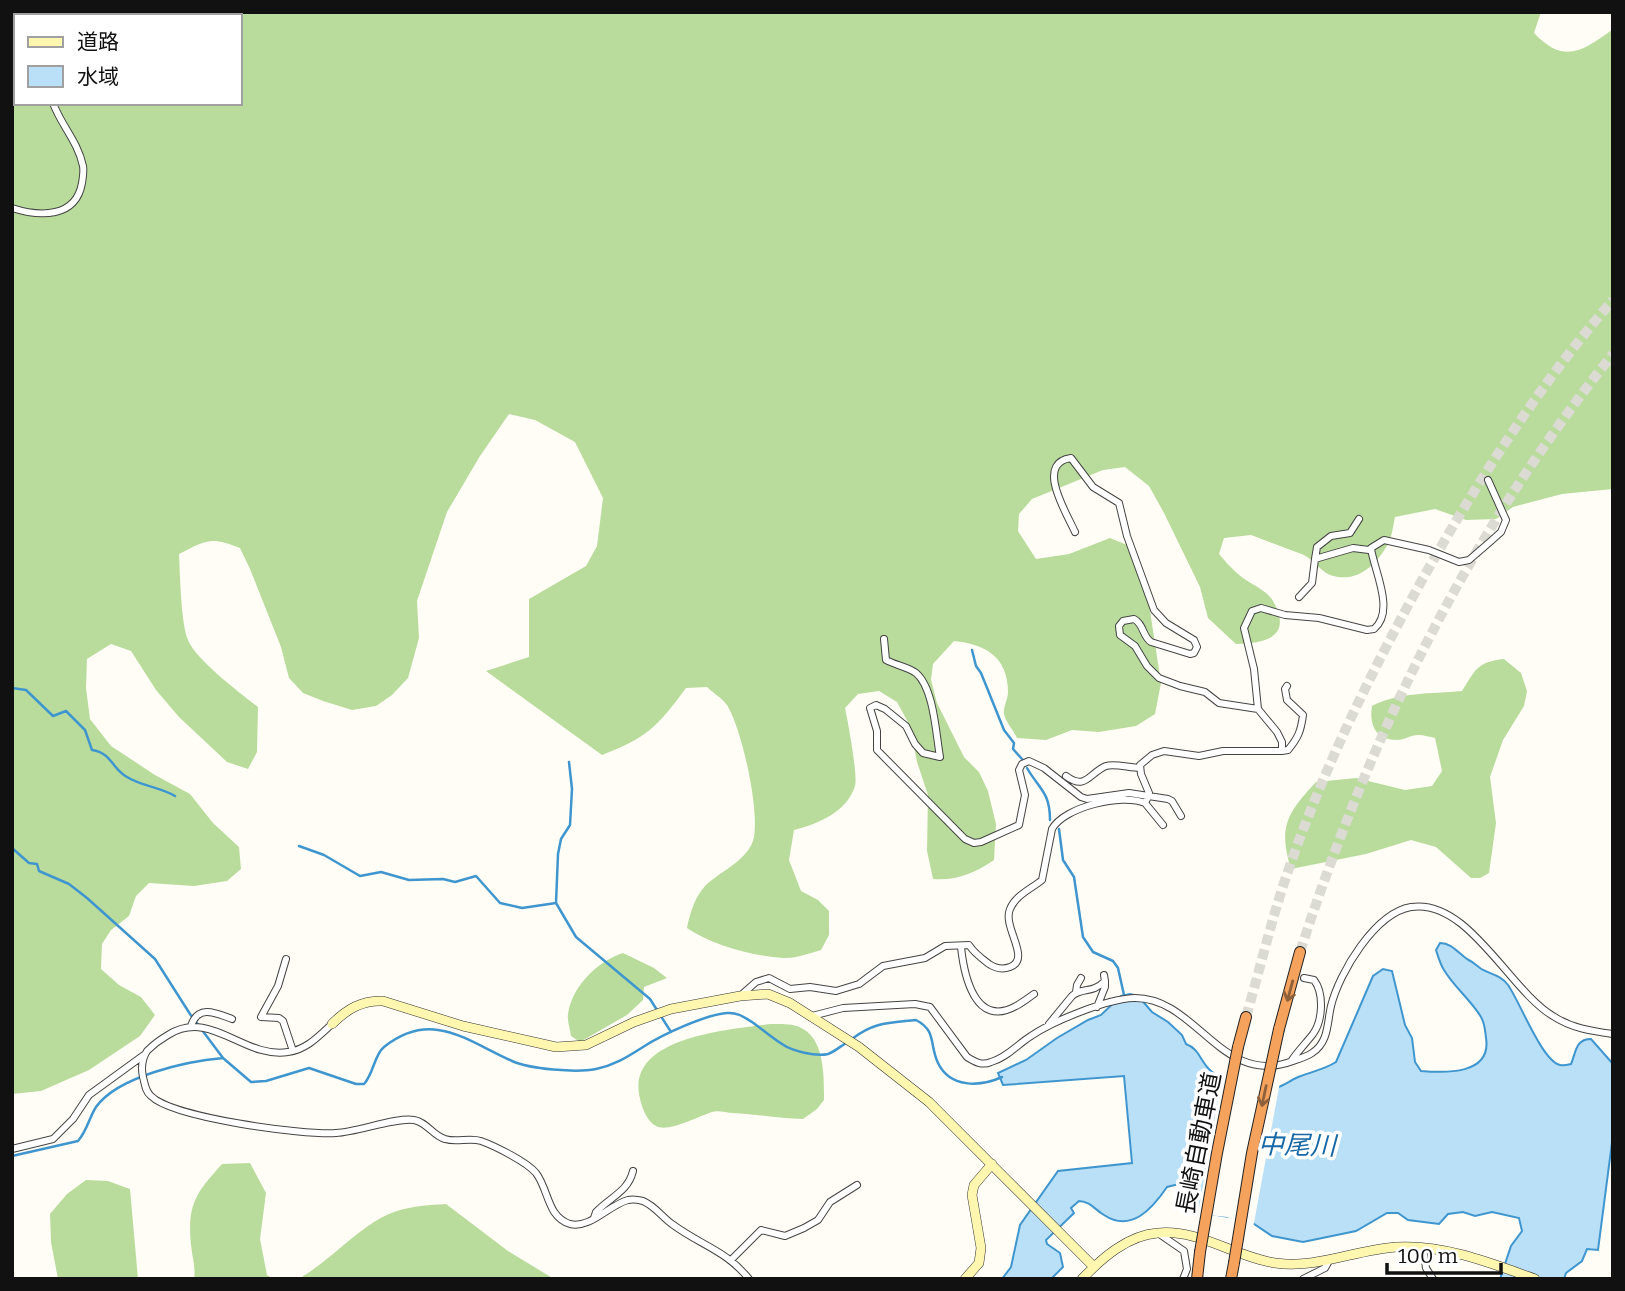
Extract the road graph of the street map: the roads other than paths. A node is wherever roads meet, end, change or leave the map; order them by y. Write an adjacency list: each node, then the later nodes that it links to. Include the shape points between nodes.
1 (54, 105): 2 (street, via 84,168 80,195 60,211 39,214)
2 (12, 208)
3 (1488, 480): 6 (street, via 1506,520 1500,532 1469,560 1459,562 1384,540)
4 (1359, 519): 7 (street, via 1350,533 1331,536 1317,547)
5 (1075, 532): 11 (street, via 1057,492 1054,471 1055,465 1071,458 1093,487 1119,503 1154,610 1197,647 1189,654 1151,642 1134,619 1123,621 1120,635 1135,646 1159,678 1205,692 1219,704)
6 (1370, 550): 7 (street, via 1353,548); 11 (street, via 1383,607 1374,629 1261,608 1252,611 1244,628)
7 (1315, 559): 8 (street, via 1312,583)
8 (1299, 597)
9 (884, 639): 15 (street, via 886,660 917,674 923,683 940,757 923,753 906,726 876,705 870,708 877,750 965,839 981,842 1019,825 1025,795 1019,770 1024,762 1044,768 1081,797 1120,793)
10 (1287, 686): 12 (street, via 1287,700 1303,715 1297,740)
11 (1258, 709): 12 (street, via 1277,732)
12 (1282, 751): 13 (street, via 1223,751 1199,757 1164,751 1143,761)
13 (1140, 768): 14 (street, via 1107,765 1081,782); 15 (street, via 1149,793)
14 (1066, 776)
15 (1146, 800): 16 (street, via 1172,800); 17 (street); 18 (street, via 1108,801 1056,822 1042,880 1015,900 1008,913 1019,953 1013,965 992,966 970,945)
16 (1181, 816)
17 (1163, 825)
18 (961, 947): 24 (street, via 964,970 981,1007 1008,1010); 25 (street, via 945,946 925,958 883,966 859,984 836,991 790,989 769,978)
19 (1300, 952): 52 (highway, one-way to 52, bridge, via 1252,1153)
20 (286, 959): 34 (street, via 261,1017 283,1021)
21 (1081, 978): 23 (street)
22 (1304, 978): 36 (street, via 1318,985 1320,1014 1313,1034)
23 (1076, 992): 26 (street, via 1096,989 1104,978); 32 (street)
24 (1034, 993)
25 (740, 996): 27 (street, via 768,994); 31 (street, via 666,1011 586,1045 569,1047 463,1026 383,1001 359,1004)
26 (1097, 1007): 32 (street); 36 (street, via 1123,998 1151,1000 1185,1017 1237,1060 1268,1066)
27 (812, 1016): 32 (street, via 843,1008 930,1007 967,1056 985,1064 1003,1057); 38 (street, via 929,1102)
28 (1246, 1017): 51 (highway, 長崎自動車道, bridge, via 1217,1153)
29 (232, 1019): 30 (street, via 205,1011)
30 (193, 1022): 34 (street, via 264,1051); 35 (street)
31 (332, 1024): 34 (street)
32 (1049, 1024)
33 (1613, 1034): 36 (street, via 1575,1028 1551,1016 1460,921 1439,910 1415,906 1394,914 1373,932 1342,975 1321,1046)
34 (293, 1051)
35 (145, 1054): 37 (street, via 89,1095 53,1139); 41 (street, via 145,1087 152,1097 180,1110 280,1130 335,1133 417,1121 441,1138 483,1141 531,1168 553,1213 562,1220 577,1224)
36 (1291, 1062)
37 (12, 1149)
38 (992, 1164): 46 (street); 48 (street, via 974,1185 981,1248 979,1263)
39 (633, 1171): 41 (street, via 630,1182)
40 (857, 1185): 45 (street, via 830,1202 818,1220 804,1228 785,1236 761,1230)
41 (594, 1218): 45 (street, via 627,1200 642,1201)
42 (1157, 1233): 44 (street, via 1196,1237 1275,1263); 46 (street, via 1120,1246); 50 (street, via 1184,1251 1187,1269)
43 (1423, 1248): 44 (street, via 1396,1247); 54 (street); 55 (street, via 1487,1262)
44 (1330, 1259): 53 (street, via 1325,1268)
45 (731, 1260): 47 (street)
46 (1094, 1267): 49 (street)
47 (750, 1279)
48 (965, 1279)
49 (1082, 1279)
50 (1183, 1279)
51 (1197, 1279)
52 (1231, 1279)
53 (1303, 1279)
54 (1433, 1279)
55 (1535, 1279)

